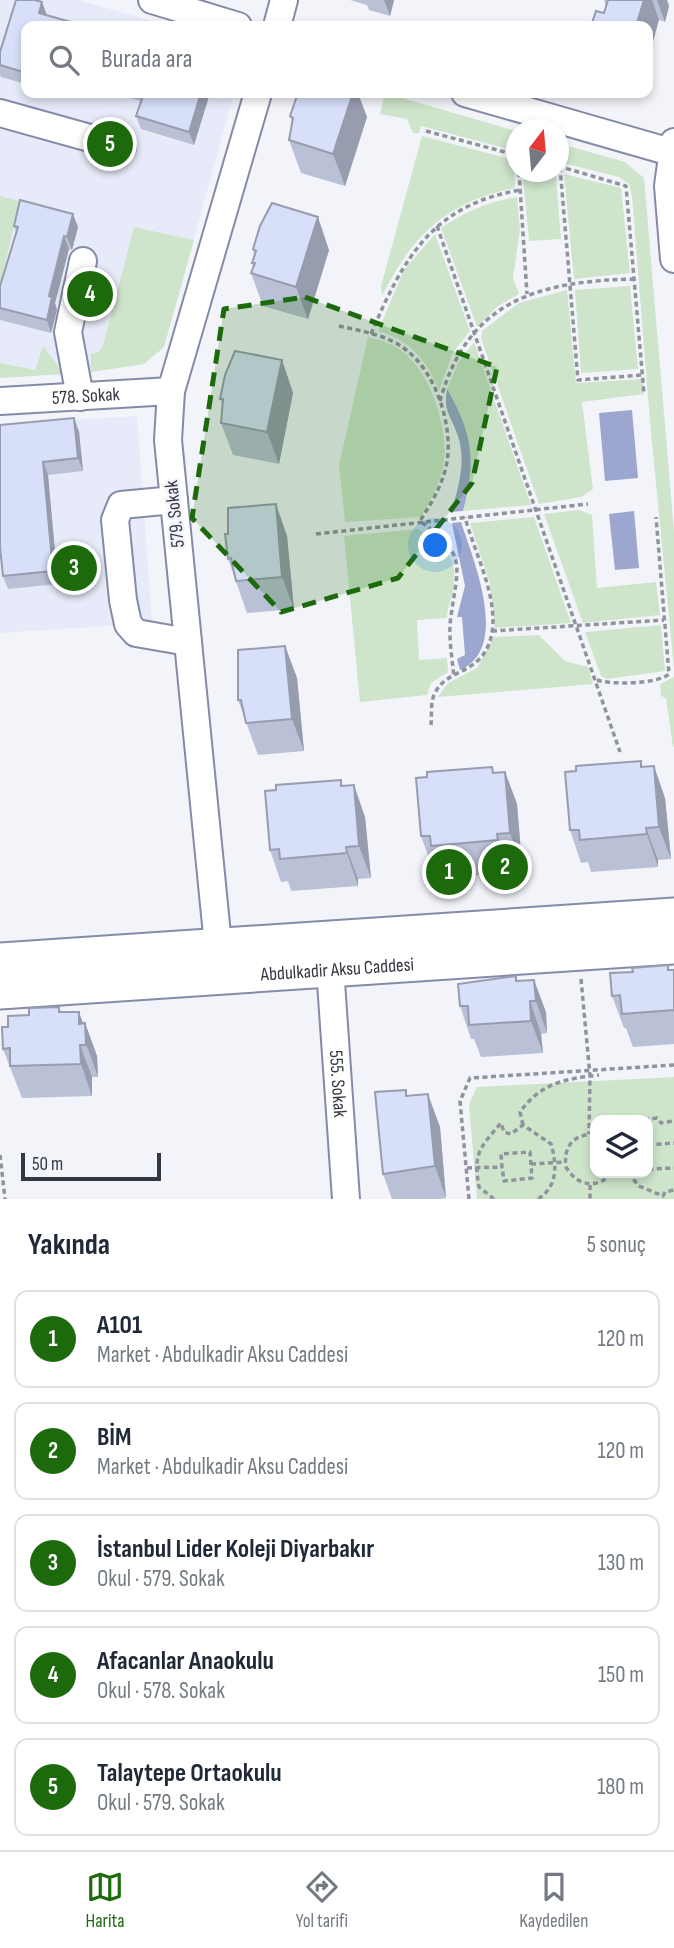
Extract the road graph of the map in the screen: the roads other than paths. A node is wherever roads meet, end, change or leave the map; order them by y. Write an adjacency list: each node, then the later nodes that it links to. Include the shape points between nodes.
1 (152, 0): 3 (street)
2 (284, 0): 4 (street)
3 (221, 21)
4 (278, 21)
5 (257, 98): 12 (street, 579. Sokak)
6 (484, 98): 9 (street)
7 (0, 113): 8 (street)
8 (122, 147)
9 (673, 149): 10 (street, via 668,186)
10 (674, 259)
11 (83, 261): 13 (street, via 68,332)
12 (171, 391): 13 (street, 578. Sokak); 15 (street, 579. Sokak, via 168,440)
13 (80, 397): 14 (street, 578. Sokak)
14 (0, 401)
15 (174, 500): 16 (street, 579. Sokak); 16 (street, via 121,505 115,520 120,574 128,624 136,633)
16 (188, 642): 18 (street, 579. Sokak)
17 (674, 915): 18 (main road, Abdulkadir Aksu Caddesi)
18 (218, 945): 20 (main road, Abdulkadir Aksu Caddesi)
19 (674, 947): 21 (main road, Abdulkadir Aksu Caddesi)
20 (0, 960)
21 (330, 968): 22 (main road, Abdulkadir Aksu Caddesi); 23 (street, 555. Sokak)
22 (0, 992)
23 (346, 1199)

